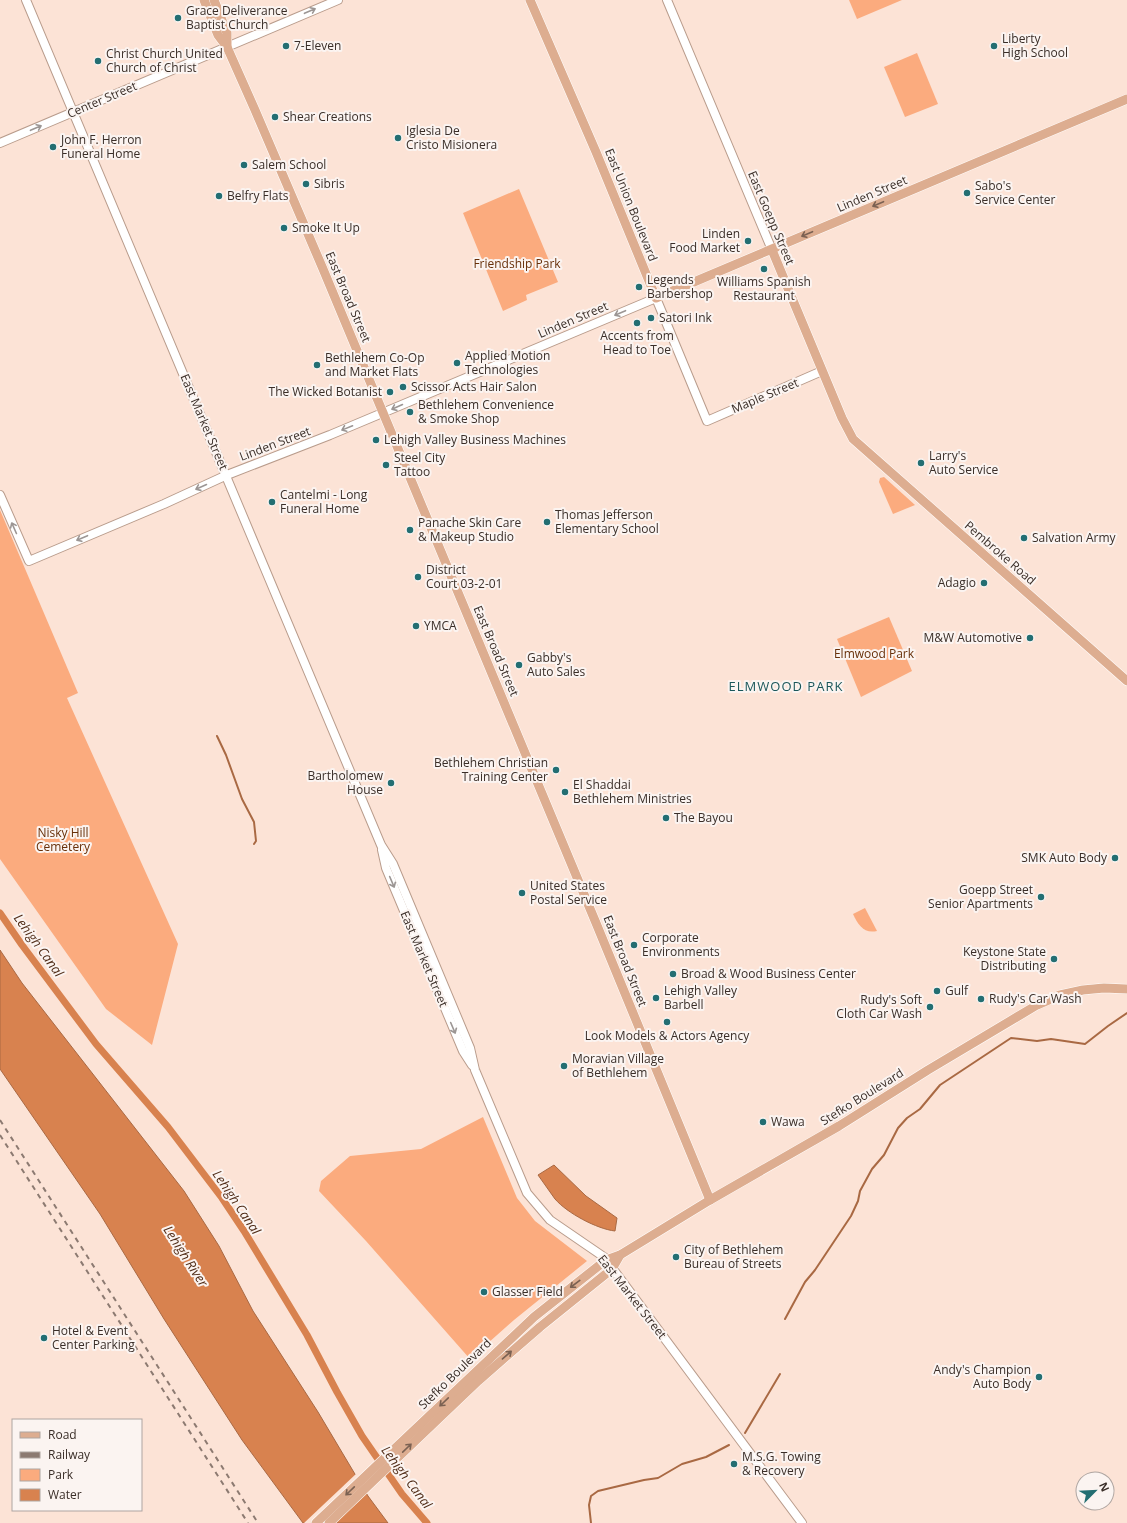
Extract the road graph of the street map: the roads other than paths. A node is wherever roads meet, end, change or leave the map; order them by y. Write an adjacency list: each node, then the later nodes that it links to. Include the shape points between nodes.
1 (26, 0): 9 (street, East Market Street)
2 (204, 0): 7 (main road, East Broad Street, via 218,35)
3 (214, 0): 7 (main road, East Broad Street, via 227,33)
4 (338, 0): 7 (street, Center Street, one-way to 4)
5 (530, 0): 12 (main road, East Union Boulevard)
6 (667, 0): 11 (street, East Goepp Street)
7 (227, 47): 9 (street, Center Street); 14 (main road, East Broad Street)
8 (1127, 99): 11 (main road, Linden Street, one-way to 11)
9 (73, 112): 10 (street, Center Street, one-way to 9); 17 (street, East Market Street)
10 (0, 143)
11 (772, 250): 12 (main road, Linden Street); 13 (main road, East Goepp Street)
12 (656, 298): 14 (street, Linden Street, one-way to 14); 15 (street, East Union Boulevard)
13 (822, 371): 15 (street, Maple Street); 16 (main road, East Goepp Street, via 842,418)
14 (383, 413): 17 (street, Linden Street, one-way to 17); 21 (main road, East Broad Street)
15 (707, 420)
16 (857, 444): 19 (main road, Pembroke Road)
17 (227, 475): 18 (street, Linden Street, one-way to 18, via 28,561); 23 (street, East Market Street, via 310,679 381,845 393,864 470,1048 475,1070 527,1193 550,1220)
18 (0, 495)
19 (1127, 681)
20 (1127, 988): 21 (main road, Stefko Boulevard, via 1082,990 1041,1003 839,1126)
21 (710, 1200): 22 (main road, Stefko Boulevard)
22 (620, 1255): 23 (main road, Stefko Boulevard); 24 (main road, Stefko Boulevard)
23 (606, 1260): 24 (street, East Market Street); 25 (main road, Stefko Boulevard, one-way to 25, via 534,1317)
24 (612, 1268): 25 (main road, Stefko Boulevard, one-way to 24); 28 (street, East Market Street)
25 (475, 1378): 26 (main road, Stefko Boulevard, one-way to 26); 27 (main road, Stefko Boulevard, one-way to 25)
26 (316, 1523)
27 (328, 1523)
28 (802, 1523)

